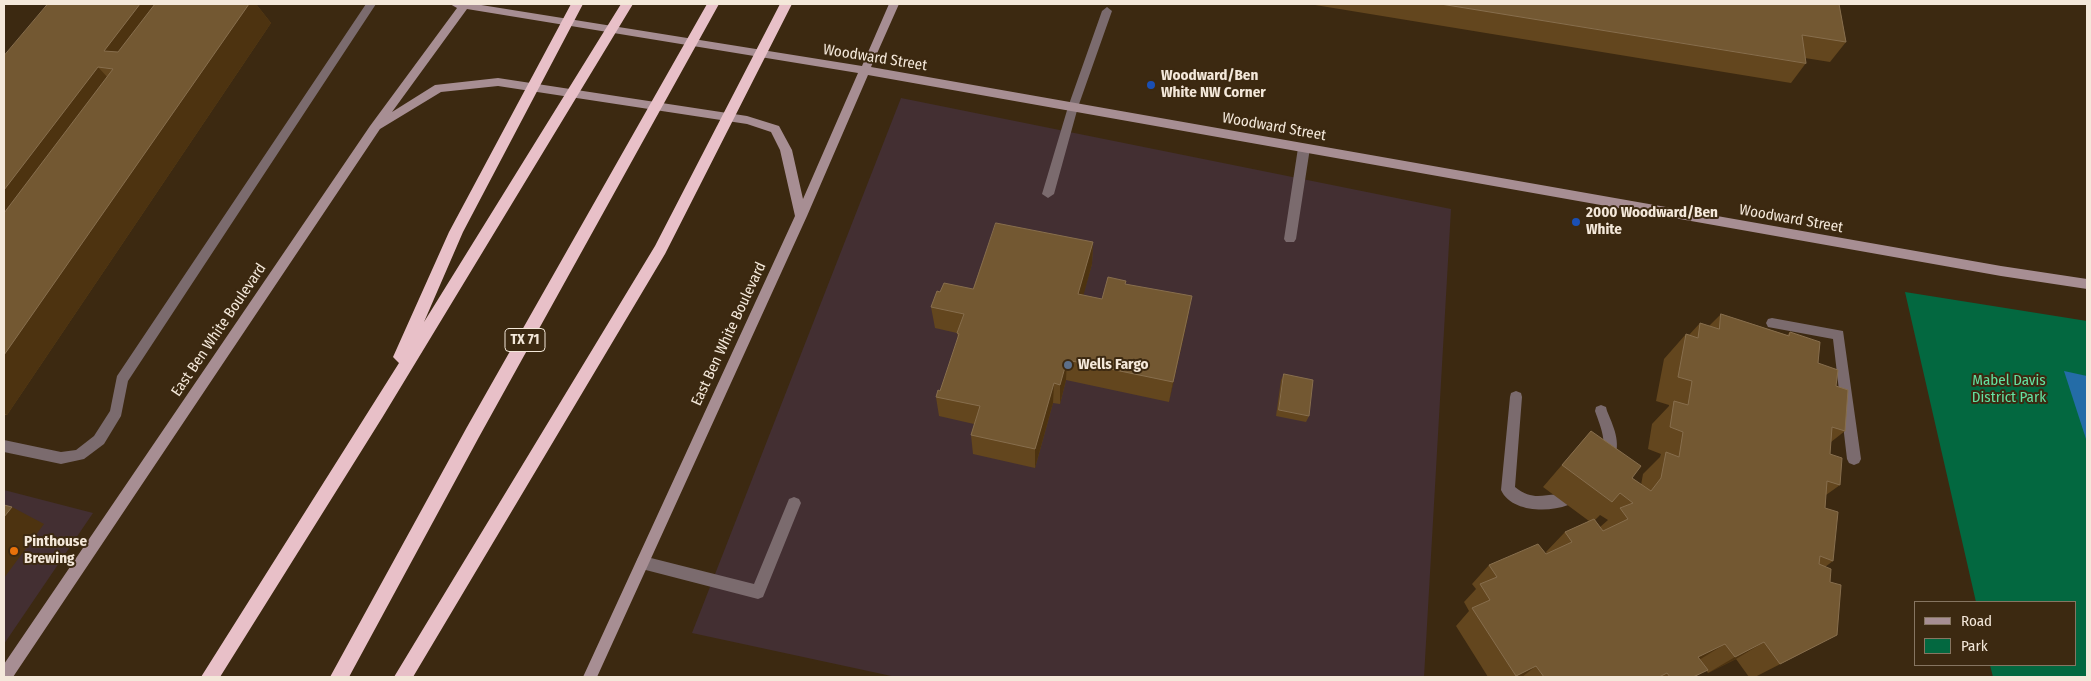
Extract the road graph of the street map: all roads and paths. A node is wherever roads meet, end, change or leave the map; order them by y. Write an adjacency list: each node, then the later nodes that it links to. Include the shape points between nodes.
1 (371, 4): 21 (lane, via 122,380 116,412 99,440 79,456 61,458)
2 (461, 4): 9 (main road, Woodward Street); 11 (main road, East Ben White Boulevard)
3 (577, 4): 20 (highway, via 456,232)
4 (627, 4): 20 (highway)
5 (713, 4): 29 (highway, TX 71)
6 (786, 4): 30 (highway, via 660,250)
7 (894, 4): 9 (main road, East Ben White Boulevard)
8 (1107, 11): 10 (lane)
9 (864, 70): 10 (main road, Woodward Street); 14 (main road, East Ben White Boulevard)
10 (1073, 107): 12 (main road, Woodward Street); 13 (lane)
11 (374, 130): 14 (main road, via 439,88 498,82 747,120 775,129 786,150); 27 (main road, East Ben White Boulevard)
12 (1304, 148): 15 (lane); 16 (main road, Woodward Street)
13 (1048, 194)
14 (801, 216): 26 (main road, East Ben White Boulevard)
15 (1290, 239)
16 (2087, 284)
17 (1772, 322): 22 (lane, via 1839,335)
18 (1516, 397): 24 (lane, via 1508,490 1520,500 1534,504)
19 (1601, 411): 23 (lane, via 1610,437 1610,457)
20 (376, 414): 28 (highway)
21 (4, 446)
22 (1854, 459)
23 (1598, 472)
24 (1563, 501)
25 (794, 503): 26 (lane, via 758,592)
26 (643, 563): 31 (main road, East Ben White Boulevard)
27 (4, 677)
28 (210, 677)
29 (339, 677)
30 (403, 677)
31 (590, 677)

